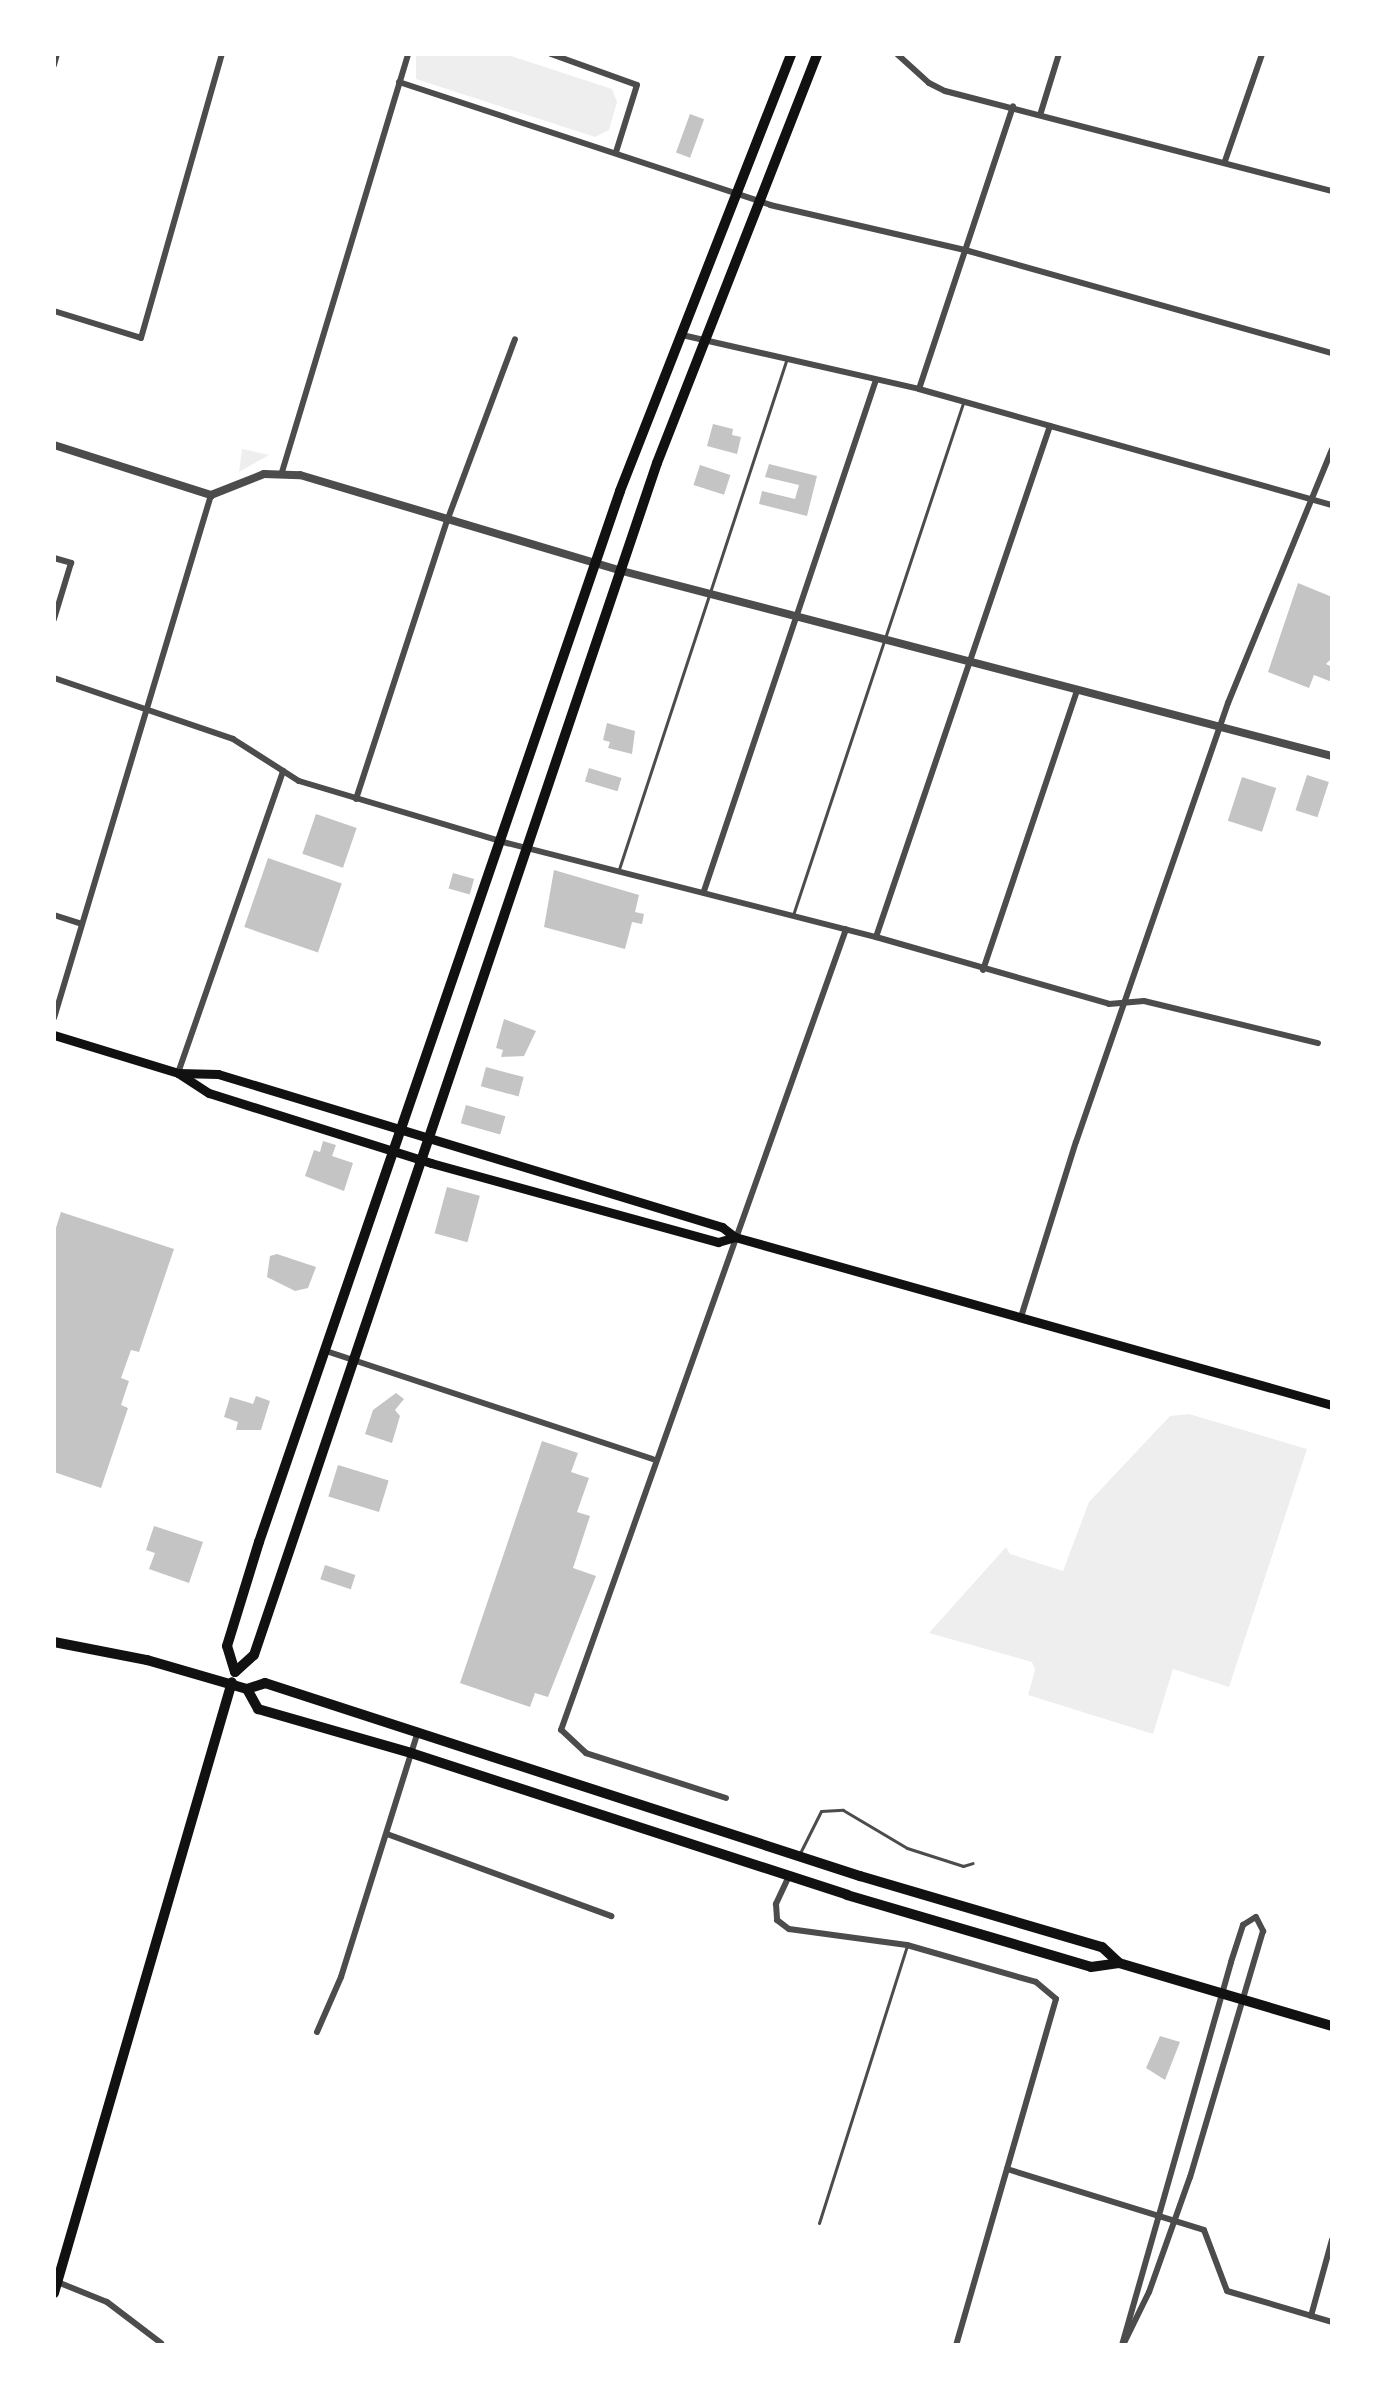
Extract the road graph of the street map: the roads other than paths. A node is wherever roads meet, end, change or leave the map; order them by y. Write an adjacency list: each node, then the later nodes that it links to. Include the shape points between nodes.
1 (57, 54): 10 (street)
2 (222, 54): 20 (street, via 141,338)
3 (408, 54): 11 (street)
4 (551, 54): 14 (street, via 637,85)
5 (791, 54): 17 (highway)
6 (817, 54): 18 (highway)
7 (897, 54): 12 (street, via 945,91)
8 (1059, 54): 13 (street)
9 (1262, 54): 15 (street)
10 (54, 65)
11 (399, 82): 14 (street); 32 (street)
12 (1013, 106): 13 (street); 19 (street)
13 (1041, 112): 15 (street)
14 (616, 152): 17 (street)
15 (1225, 161): 16 (street)
16 (1332, 191)
17 (735, 194): 18 (street); 21 (highway)
18 (758, 201): 19 (street); 23 (highway)
19 (965, 250): 24 (street); 27 (street)
20 (54, 311)
21 (680, 334): 23 (street); 38 (highway)
22 (515, 339): 36 (street)
23 (703, 340): 25 (street); 39 (highway)
24 (1332, 353)
25 (786, 361): 26 (street); 40 (lane)
26 (876, 380): 27 (street); 41 (street)
27 (919, 389): 28 (street)
28 (963, 403): 29 (street); 43 (lane)
29 (1050, 426): 34 (street); 44 (street)
30 (54, 445): 33 (street)
31 (1332, 449): 34 (street)
32 (282, 472): 33 (street); 36 (street)
33 (211, 495): 47 (street)
34 (1313, 500): 35 (street); 48 (street)
35 (1332, 505)
36 (447, 521): 38 (street); 51 (street)
37 (54, 558): 42 (street, via 71,563)
38 (596, 563): 39 (street); 52 (highway)
39 (622, 571): 40 (street); 53 (highway)
40 (708, 593): 41 (street); 54 (lane)
41 (796, 616): 43 (street); 55 (street)
42 (54, 619)
43 (883, 639): 44 (street); 57 (lane)
44 (970, 660): 46 (street); 60 (street)
45 (54, 678): 47 (street)
46 (1077, 690): 48 (street); 61 (street)
47 (148, 710): 50 (street, via 233,739); 58 (street)
48 (1219, 727): 49 (street); 62 (street)
49 (1332, 756)
50 (283, 771): 51 (street); 66 (street)
51 (356, 799): 52 (street)
52 (503, 842): 53 (street); 67 (highway)
53 (526, 849): 54 (street); 68 (highway)
54 (619, 869): 55 (street)
55 (704, 891): 57 (street)
56 (54, 915): 58 (street)
57 (793, 915): 59 (street)
58 (82, 924): 63 (street)
59 (846, 929): 60 (street); 71 (street)
60 (876, 937): 61 (street)
61 (983, 970): 62 (street, via 1109,1004)
62 (1128, 1002): 65 (street, via 1144,1001); 72 (street, via 1073,1151)
63 (54, 1018)
64 (54, 1035): 66 (main road)
65 (1318, 1043)
66 (178, 1073): 67 (main road, via 218,1074); 69 (main road, via 209,1093)
67 (402, 1129): 68 (main road); 69 (highway)
68 (429, 1138): 70 (highway); 71 (main road, via 722,1227)
69 (393, 1151): 70 (main road); 73 (highway)
70 (422, 1160): 71 (main road, via 718,1242); 74 (highway)
71 (735, 1237): 72 (main road); 76 (street)
72 (1021, 1317): 75 (main road)
73 (326, 1351): 74 (street); 78 (highway, via 227,1646)
74 (353, 1360): 76 (street); 78 (highway, via 254,1655)
75 (1332, 1405)
76 (653, 1459): 83 (street, via 561,1730 586,1753)
77 (54, 1642): 79 (highway)
78 (235, 1672): 79 (highway)
79 (231, 1685): 80 (highway); 100 (highway)
80 (247, 1689): 81 (highway, via 265,1683); 82 (highway, via 258,1709)
81 (418, 1731): 82 (street); 85 (highway)
82 (411, 1753): 84 (street); 87 (highway)
83 (726, 1798)
84 (387, 1834): 88 (street); 94 (street, via 340,1982)
85 (798, 1856): 86 (lane, via 821,1811 843,1810 907,1848 963,1866); 90 (highway, via 1102,1947)
86 (973, 1863)
87 (789, 1876): 89 (street, via 776,1904 777,1920 789,1929); 90 (highway, via 1091,1967)
88 (611, 1916)
89 (907, 1945): 95 (street, via 1036,1982 1056,1999); 98 (lane)
90 (1119, 1963): 91 (highway)
91 (1221, 1994): 92 (highway); 92 (street, via 1243,1925 1256,1917 1264,1924); 96 (street)
92 (1242, 2000): 93 (highway); 97 (street)
93 (1332, 2026)
94 (317, 2032)
95 (1007, 2169): 96 (street); 104 (street)
96 (1155, 2215): 97 (street); 105 (street)
97 (1174, 2221): 101 (street, via 1204,2230 1227,2291); 105 (street)
98 (819, 2223)
99 (1332, 2240): 101 (street)
100 (55, 2285): 103 (street, via 107,2302)
101 (1311, 2316): 102 (street)
102 (1332, 2322)
103 (161, 2343)
104 (956, 2345)
105 (1122, 2345)

